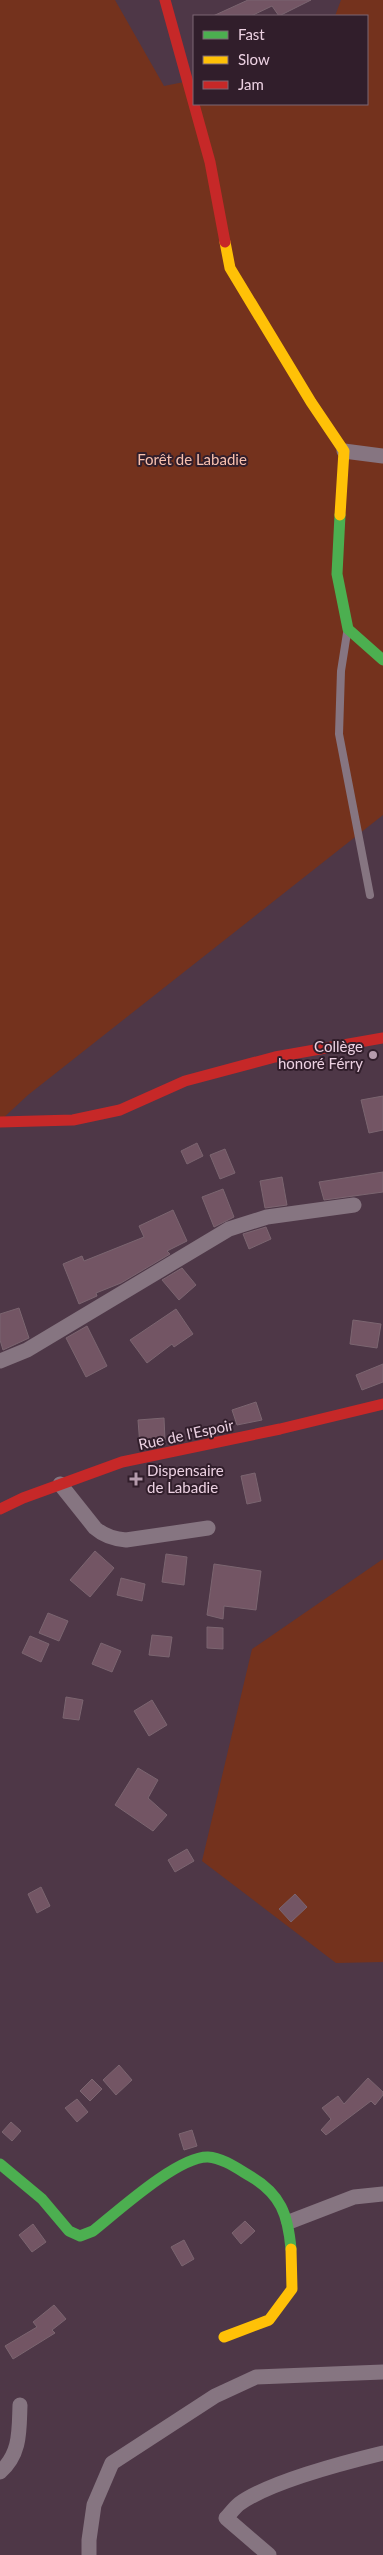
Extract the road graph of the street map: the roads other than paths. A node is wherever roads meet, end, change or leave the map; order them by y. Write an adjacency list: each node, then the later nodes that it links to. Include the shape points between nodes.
1 (165, 0): 2 (street)
2 (193, 101)
3 (194, 105): 4 (street, via 210,162 230,268)
4 (344, 451): 5 (street); 6 (street, via 337,574)
5 (383, 456)
6 (348, 629): 7 (street); 8 (lane, via 341,671 339,734)
7 (383, 660)
8 (370, 895)
9 (383, 1038): 10 (street, via 275,1057 185,1081 120,1110 73,1120)
10 (0, 1122)
11 (354, 1205): 12 (street, via 267,1217 229,1229 27,1350)
12 (0, 1361)
13 (383, 1404): 14 (street, Rue de l'Espoir, via 122,1462)
14 (60, 1484): 15 (street, Rue de l'Espoir); 16 (street, via 95,1528 116,1539)
15 (0, 1509)
16 (208, 1528)
17 (0, 2164): 19 (street, via 42,2199 69,2231 80,2236 93,2231 162,2176 194,2158 209,2157 230,2164 256,2180 275,2196)
18 (383, 2194): 19 (street, via 354,2197)
19 (289, 2222): 20 (street, via 292,2289 269,2320)
20 (224, 2336)
21 (383, 2372): 25 (street, via 256,2377 215,2396 112,2463 94,2505)
22 (20, 2404): 24 (street, via 18,2447 9,2464)
23 (383, 2453): 26 (street, via 268,2489 239,2504 226,2518)
24 (0, 2472)
25 (89, 2555)
26 (269, 2555)

